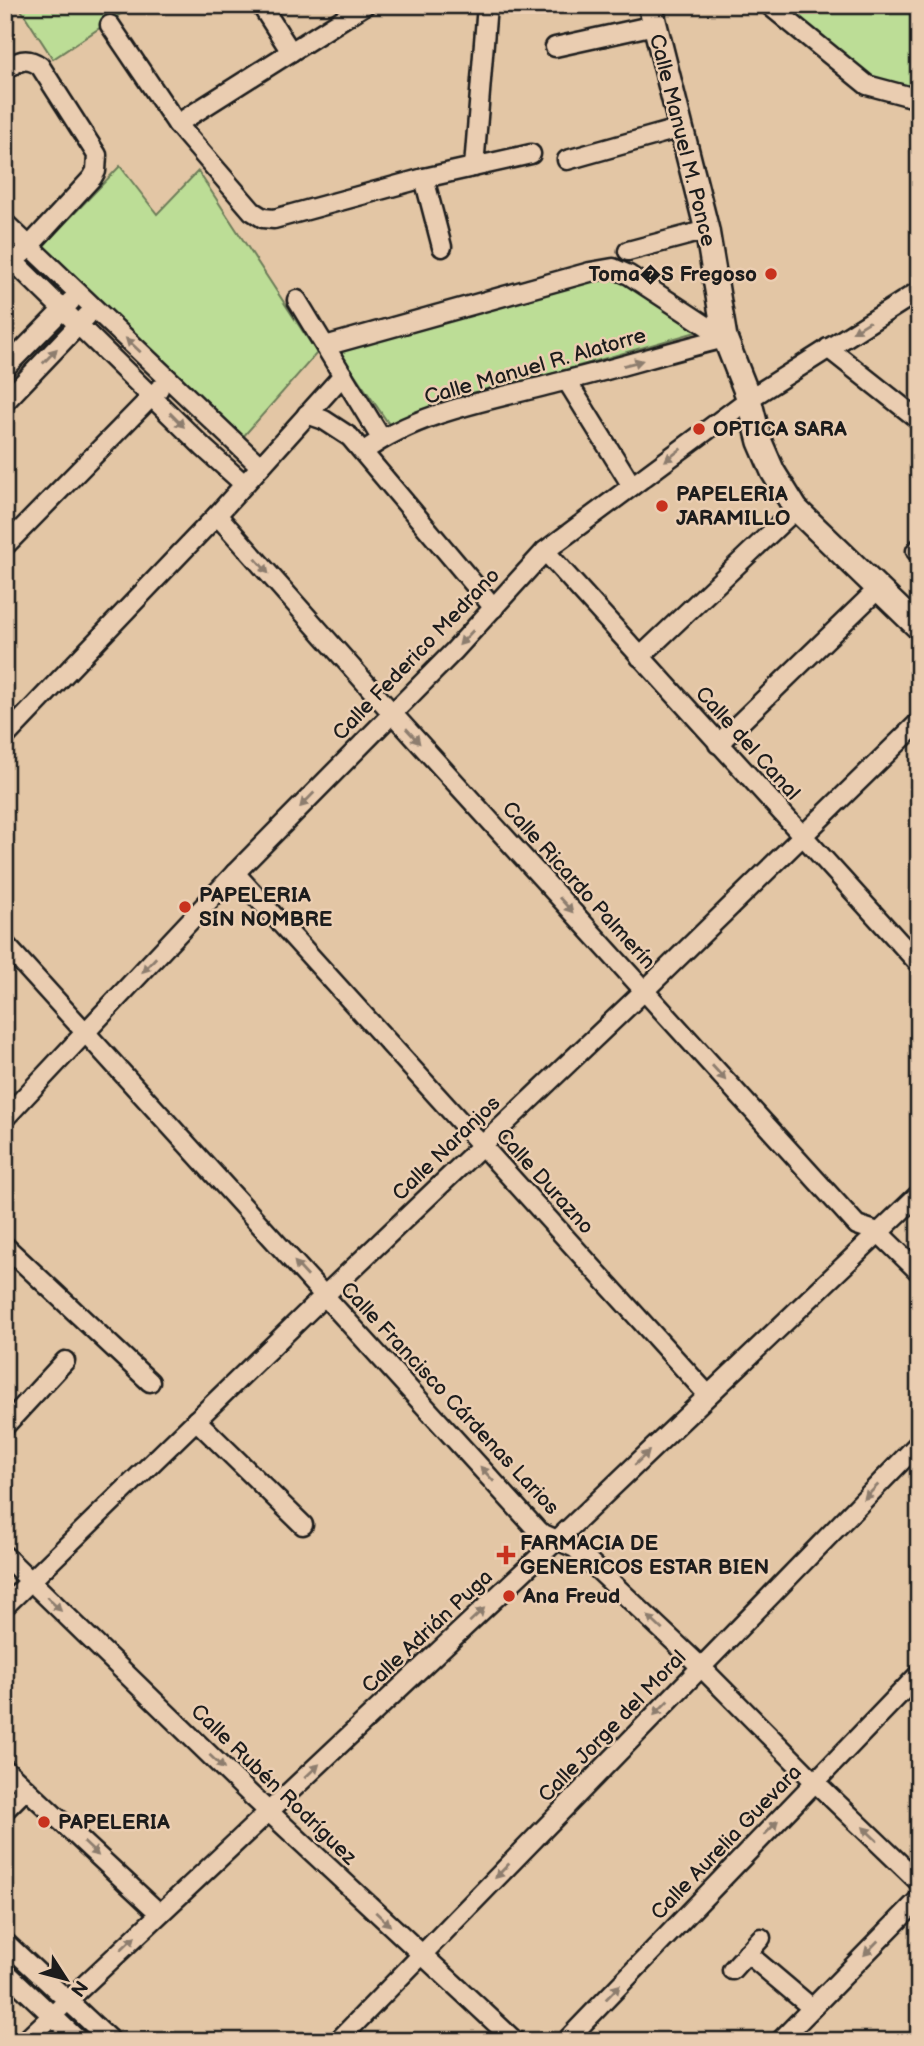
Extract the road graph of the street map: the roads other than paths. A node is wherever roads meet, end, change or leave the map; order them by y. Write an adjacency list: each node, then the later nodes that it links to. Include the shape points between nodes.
1 (261, 5): 8 (street)
2 (365, 5): 8 (street)
3 (487, 5): 15 (street)
4 (769, 5): 10 (street, via 867,85)
5 (652, 15): 7 (street); 12 (street, Calle Manuel M. Ponce)
6 (110, 25): 11 (street)
7 (555, 47)
8 (291, 52): 11 (street)
9 (5, 70): 19 (street, via 25,59 40,66 97,155 92,178)
10 (919, 99)
11 (177, 124): 16 (street, via 252,211 268,220)
12 (681, 128): 14 (street); 18 (street, Calle Manuel M. Ponce)
13 (531, 154): 15 (street)
14 (567, 160)
15 (474, 167): 16 (street)
16 (424, 178): 20 (street)
17 (5, 223): 19 (street)
18 (707, 230): 21 (street); 29 (street, Calle Manuel M. Ponce)
19 (29, 246): 22 (street); 24 (street)
20 (442, 247)
21 (628, 251)
22 (10, 257): 26 (street)
23 (919, 291): 31 (street, Calle Federico Medrano, one-way to 31)
24 (78, 294): 26 (street); 27 (street)
25 (297, 300): 30 (street)
26 (63, 309): 28 (street); 32 (street)
27 (94, 309): 28 (street); 34 (street, one-way to 27)
28 (79, 325): 36 (street); 38 (street, one-way to 28)
29 (725, 338): 30 (street, via 613,268); 35 (street, Calle Manuel R. Alatorre, one-way to 29); 37 (street, Calle Manuel M. Ponce)
30 (325, 346): 33 (street)
31 (828, 348): 37 (street, Calle Federico Medrano); 40 (street)
32 (5, 369)
33 (343, 375): 39 (street); 41 (street)
34 (168, 379): 36 (street); 43 (street)
35 (567, 381): 41 (street, Calle Manuel R. Alatorre, via 429,418); 45 (street)
36 (152, 396): 44 (street, one-way to 44); 48 (street)
37 (749, 398): 45 (street, Calle Federico Medrano, one-way to 45); 46 (street, Calle Manuel M. Ponce, via 768,462)
38 (5, 402)
39 (307, 414): 42 (street, via 339,428); 43 (street)
40 (919, 420)
41 (381, 439): 42 (street, Calle Manuel R. Alatorre)
42 (363, 452): 51 (street)
43 (260, 466): 44 (street)
44 (244, 484): 47 (street)
45 (632, 486): 49 (street, Calle Federico Medrano)
46 (796, 509): 50 (street, Calle Manuel M. Ponce); 53 (street)
47 (217, 515): 54 (street, Calle Ricardo Palmerín, one-way to 54); 56 (street)
48 (5, 545)
49 (545, 551): 51 (street, Calle Federico Medrano); 53 (street, Calle del Canal)
50 (878, 589): 52 (street, Calle Manuel M. Ponce); 57 (street)
51 (494, 608): 54 (street, Calle Federico Medrano, one-way to 54)
52 (919, 628)
53 (640, 657): 57 (street, Calle del Canal)
54 (392, 713): 59 (street, Calle Federico Medrano, one-way to 59); 62 (street, Calle Ricardo Palmerín, one-way to 62)
55 (919, 722): 58 (street, Calle Naranjos)
56 (5, 737)
57 (718, 744): 58 (street, Calle del Canal)
58 (802, 836): 61 (street, Calle del Canal); 62 (street, Calle Naranjos)
59 (235, 873): 63 (street, Calle Federico Medrano, one-way to 63); 65 (street, Calle Durazno)
60 (5, 944): 63 (street, Calle Francisco Cárdenas Larios)
61 (919, 964)
62 (644, 991): 65 (street, Calle Naranjos); 67 (street, Calle Ricardo Palmerín, one-way to 67, via 857,1225)
63 (86, 1032): 64 (street, Calle Federico Medrano); 70 (street, Calle Francisco Cárdenas Larios, one-way to 63)
64 (5, 1118)
65 (482, 1145): 70 (street, Calle Naranjos); 73 (street, Calle Durazno)
66 (919, 1194): 67 (street, Calle Adrián Puga)
67 (878, 1232): 69 (street, Calle Ricardo Palmerín); 73 (street, Calle Adrián Puga)
68 (5, 1246): 72 (street)
69 (919, 1272)
70 (325, 1295): 74 (street, Calle Naranjos); 78 (street, Calle Francisco Cárdenas Larios, one-way to 70, via 539,1532)
71 (65, 1361): 75 (street)
72 (150, 1382)
73 (708, 1395): 78 (street, Calle Adrián Puga, one-way to 73)
74 (196, 1420): 77 (street); 80 (street, Calle Naranjos)
75 (5, 1426)
76 (919, 1443): 82 (street, Calle Jorge del Moral, one-way to 82)
77 (303, 1525)
78 (557, 1540): 82 (street, Calle Francisco Cárdenas Larios, one-way to 78, via 575,1548); 88 (street, Calle Adrián Puga, one-way to 78)
79 (5, 1556): 80 (street, Calle Rubén Rodríguez)
80 (31, 1580): 81 (street, Calle Naranjos); 88 (street, Calle Rubén Rodríguez, one-way to 88)
81 (5, 1606)
82 (701, 1667): 85 (street, Calle Francisco Cárdenas Larios); 95 (street, Calle Jorge del Moral, one-way to 95)
83 (919, 1674): 85 (street, Calle Aurelia Guevara)
84 (5, 1769): 86 (street)
85 (815, 1782): 89 (street, Calle Francisco Cárdenas Larios, one-way to 85); 106 (street, Calle Aurelia Guevara, one-way to 85)
86 (26, 1789): 87 (street); 91 (street, one-way to 91)
87 (5, 1810)
88 (269, 1811): 91 (street, Calle Adrián Puga); 95 (street, Calle Rubén Rodríguez, one-way to 95)
89 (919, 1882)
90 (919, 1899): 99 (street, one-way to 99)
91 (159, 1913): 98 (street, Calle Adrián Puga, one-way to 91)
92 (761, 1938): 94 (street)
93 (5, 1942): 98 (street)
94 (747, 1953): 96 (street); 99 (street)
95 (421, 1955): 104 (street, Calle Jorge del Moral); 105 (street, Calle Rubén Rodríguez)
96 (732, 1970)
97 (5, 1971): 100 (street)
98 (68, 2000): 100 (street, Calle Adrián Puga); 103 (street)
99 (812, 2008): 107 (street)
100 (52, 2015): 101 (street, Calle Adrián Puga); 102 (street)
101 (25, 2041)
102 (79, 2041)
103 (111, 2041)
104 (338, 2041)
105 (515, 2041)
106 (566, 2041)
107 (780, 2041)

